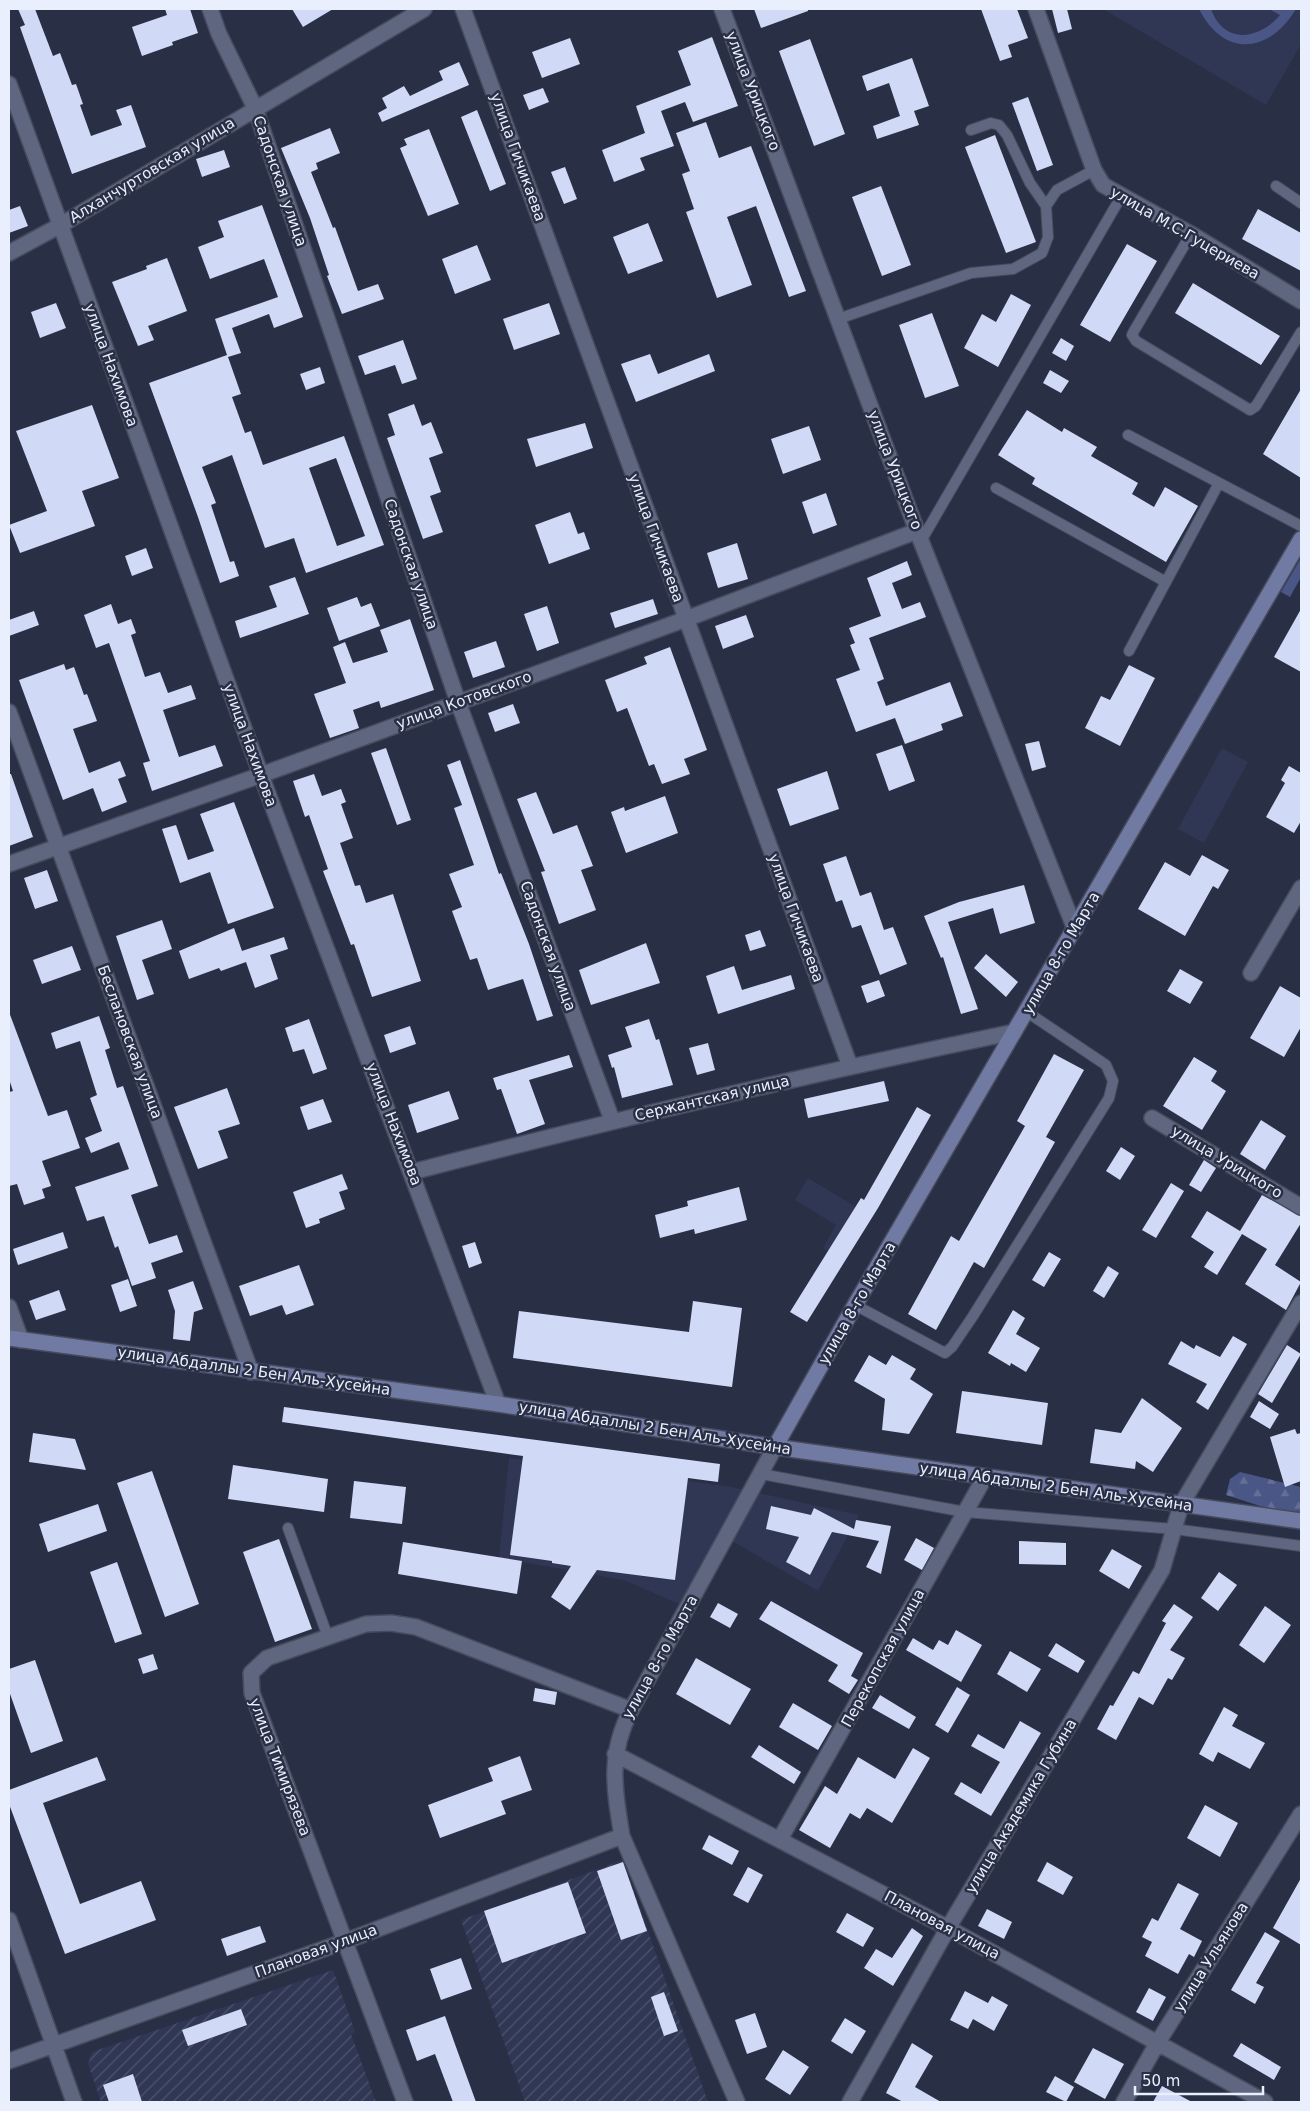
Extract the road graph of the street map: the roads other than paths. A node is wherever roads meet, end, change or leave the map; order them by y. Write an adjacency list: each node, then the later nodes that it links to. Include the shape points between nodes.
1 (210, 9): 7 (street, Садонская улица)
2 (424, 9): 7 (street, Алханчуртовская улица)
3 (463, 9): 27 (street, улица Гичикаева)
4 (722, 9): 18 (street, улица Урицкого)
5 (1036, 9): 9 (street, улица М.С.Гуцериева)
6 (9, 84): 14 (street, улица Нахимова)
7 (255, 108): 14 (street, Алханчуртовская улица); 29 (street, Садонская улица)
8 (971, 130): 13 (lane, via 991,123 999,125)
9 (1094, 170): 11 (street, улица М.С.Гуцериева, via 1102,185); 13 (lane, via 1057,190)
10 (1276, 186): 12 (lane)
11 (1122, 195): 15 (street, улица М.С.Гуцериева); 24 (lane)
12 (1301, 202)
13 (1046, 206): 18 (lane, via 1048,237 1042,253 1013,269 971,273)
14 (59, 226): 16 (street, Алханчуртовская улица); 31 (street, улица Нахимова)
15 (1191, 234): 17 (street, улица М.С.Гуцериева); 19 (lane, via 1134,331 1132,335 1136,341 1250,410 1256,406)
16 (9, 253)
17 (1301, 301)
18 (838, 318): 24 (street, улица Урицкого)
19 (1301, 332)
20 (1128, 435): 21 (lane)
21 (1219, 483): 23 (lane); 26 (lane)
22 (996, 488): 26 (lane)
23 (1301, 526)
24 (919, 536): 27 (street, улица Котовского); 35 (street, улица Урицкого)
25 (1301, 539): 35 (main road, улица 8-го Марта)
26 (1166, 582): 28 (lane)
27 (686, 619): 29 (street, улица Котовского); 39 (street, улица Гичикаева)
28 (1129, 651)
29 (458, 702): 31 (street, улица Котовского); 41 (street, Садонская улица)
30 (9, 712): 32 (street, Беслановская улица)
31 (261, 775): 32 (street, улица Котовского); 42 (street, улица Нахимова)
32 (58, 846): 33 (street, улица Котовского); 49 (street, Беслановская улица)
33 (9, 864)
34 (1301, 888): 36 (street)
35 (1075, 929): 37 (main road, улица 8-го Марта)
36 (1251, 973)
37 (1027, 1012): 38 (main road, улица 8-го Марта); 45 (lane, via 1106,1065 1113,1081 1108,1098 952,1347 945,1353)
38 (1014, 1032): 39 (street, Сержантская улица); 45 (main road, улица 8-го Марта)
39 (850, 1066): 41 (street, Сержантская улица)
40 (1152, 1118): 43 (street, улица Урицкого)
41 (612, 1120): 42 (street, Сержантская улица)
42 (412, 1172): 50 (street, улица Нахимова)
43 (1301, 1207)
44 (1301, 1303): 47 (street, улица Академика Губина)
45 (855, 1305): 51 (main road, улица 8-го Марта)
46 (9, 1307): 48 (street)
47 (1296, 1325): 54 (street, улица Академика Губина)
48 (15, 1339): 49 (main road, улица Абдаллы 2 Бен Аль-Хусейна)
49 (251, 1372): 50 (main road, улица Абдаллы 2 Бен Аль-Хусейна)
50 (498, 1404): 51 (main road, улица Абдаллы 2 Бен Аль-Хусейна)
51 (775, 1447): 52 (street, улица 8-го Марта); 53 (main road, улица Абдаллы 2 Бен Аль-Хусейна)
52 (761, 1474): 55 (lane); 61 (street, улица 8-го Марта)
53 (985, 1477): 54 (main road, улица Абдаллы 2 Бен Аль-Хусейна); 55 (street, Перекопская улица)
54 (1181, 1505): 56 (main road, улица Абдаллы 2 Бен Аль-Хусейна); 58 (street, улица Академика Губина)
55 (965, 1512): 58 (lane); 65 (street, Перекопская улица)
56 (1301, 1521)
57 (288, 1528): 60 (lane)
58 (1174, 1529): 59 (lane); 67 (street, улица Академика Губина, via 1162,1570)
59 (1301, 1546)
60 (328, 1637): 61 (street, улица Тимирязева, via 366,1624 416,1627); 68 (street, улица Тимирязева, via 266,1658 251,1673 252,1693)
61 (631, 1710): 62 (street, улица 8-го Марта, via 620,1732)
62 (615, 1754): 64 (street, улица 8-го Марта); 65 (street, Плановая улица)
63 (1301, 1814): 69 (street, улица Ульянова)
64 (622, 1836): 68 (street, Плановая улица); 74 (street, улица 8-го Марта)
65 (780, 1839): 67 (street, Плановая улица)
66 (9, 1920): 70 (street)
67 (948, 1928): 69 (street, Плановая улица); 75 (street, улица Академика Губина)
68 (346, 1941): 70 (street, Плановая улица); 73 (street, улица Тимирязева)
69 (1158, 2042): 76 (street, улица Ульянова); 77 (street, Плановая улица)
70 (53, 2045): 71 (street, Плановая улица); 72 (street)
71 (9, 2061)
72 (74, 2102)
73 (405, 2102)
74 (736, 2102)
75 (850, 2102)
76 (1124, 2102)
77 (1265, 2102)

